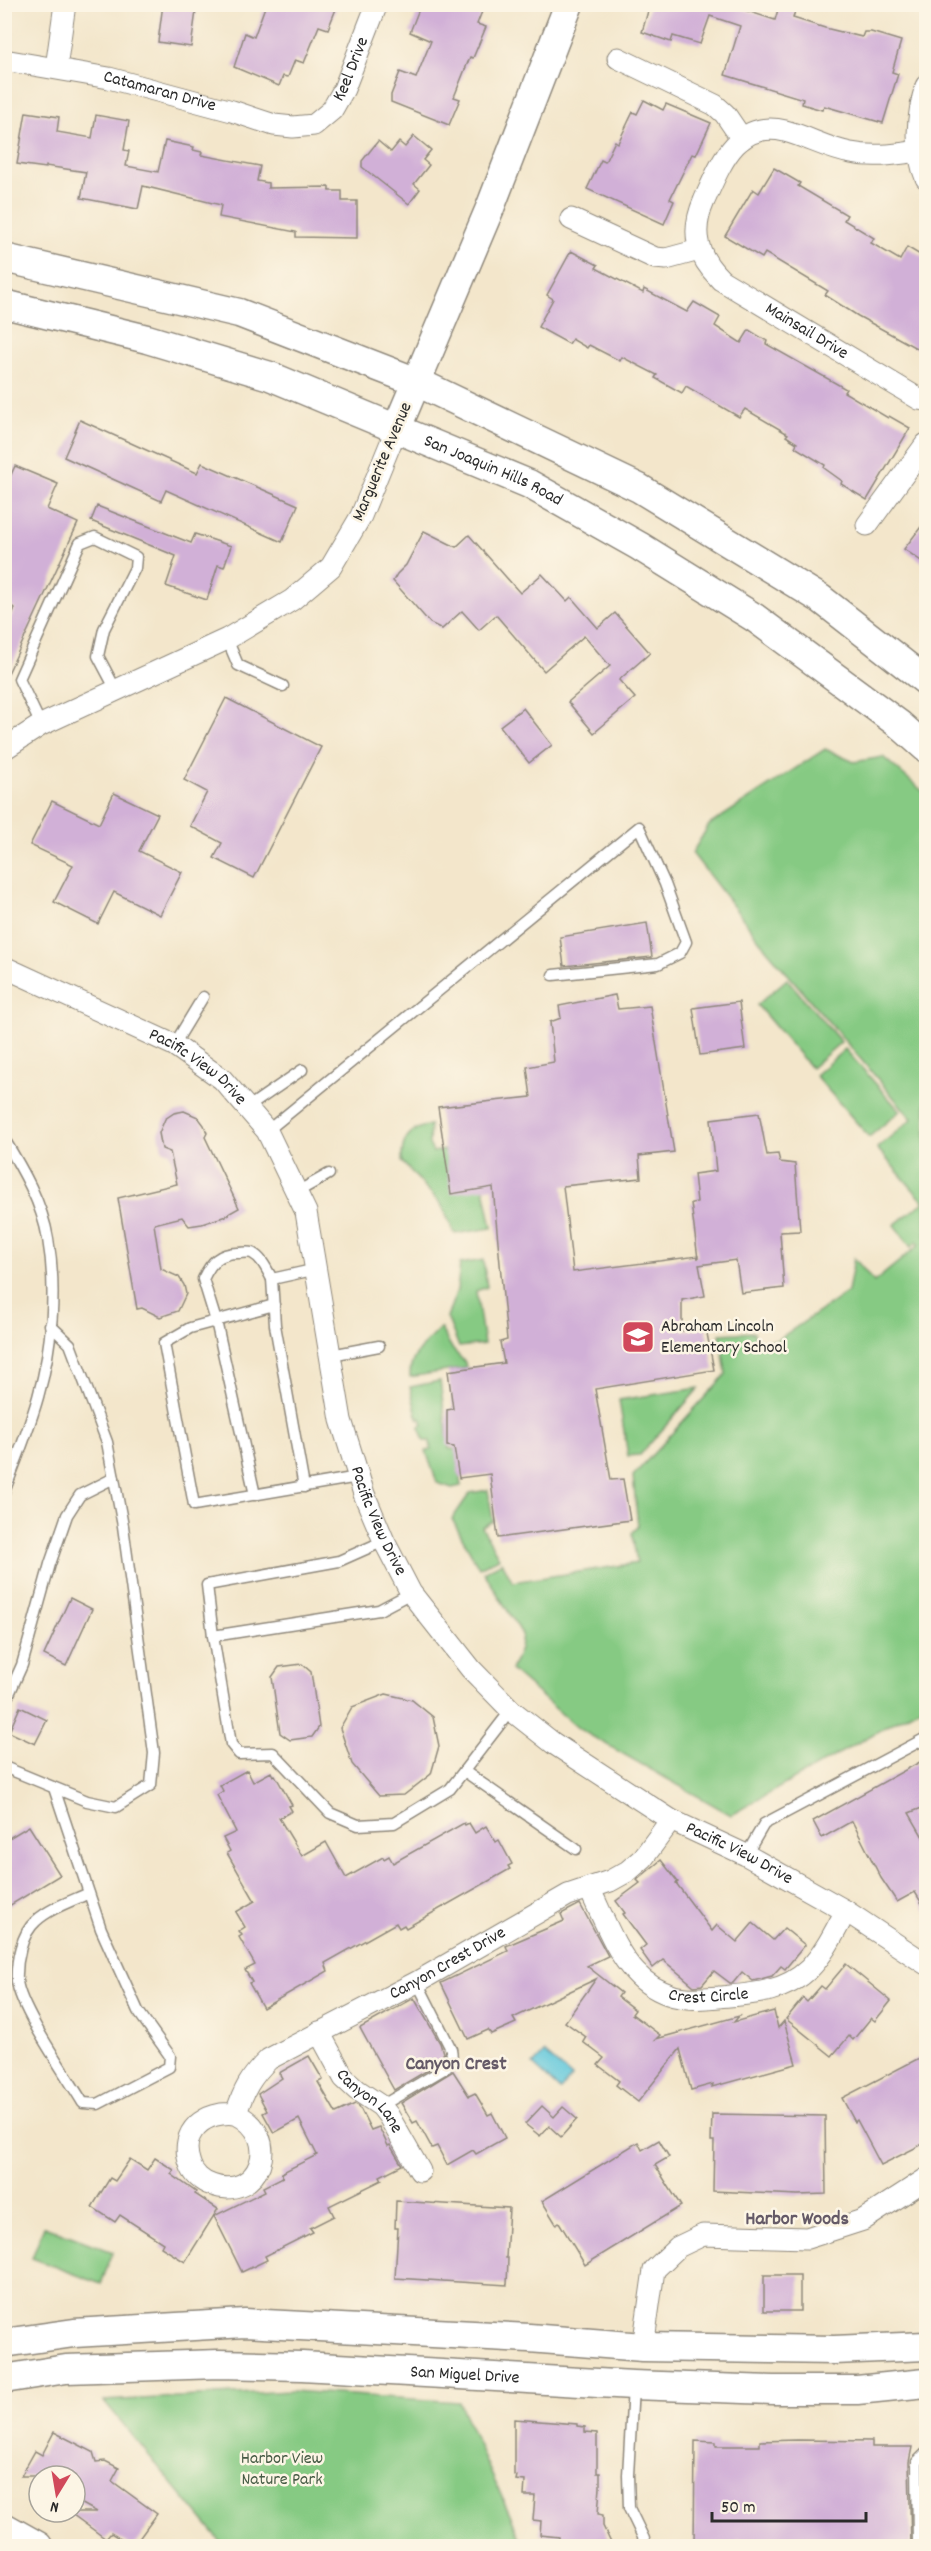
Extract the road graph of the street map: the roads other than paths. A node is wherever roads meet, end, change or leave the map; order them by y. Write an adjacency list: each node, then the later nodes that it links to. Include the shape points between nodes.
1 (65, 4): 6 (street)
2 (377, 4): 8 (street, Keel Drive, via 338,100)
3 (569, 4): 16 (main road, Marguerite Avenue)
4 (618, 58): 9 (street, via 715,105)
5 (4, 60): 6 (street, Catamaran Drive)
6 (56, 68): 8 (street, Catamaran Drive, via 109,78 274,125)
7 (927, 86): 10 (street, via 918,129)
8 (314, 125)
9 (742, 138): 10 (street, via 778,130 852,154); 13 (street, via 725,156 698,214)
10 (920, 151): 11 (street)
11 (927, 178)
12 (571, 219): 13 (street, via 655,258)
13 (699, 250): 17 (street, Mainsail Drive, via 707,266 721,280 919,399)
14 (4, 258): 16 (main road, via 239,313)
15 (4, 304): 18 (main road, San Joaquin Hills Road, via 147,339 270,376)
16 (417, 382): 18 (main road, Marguerite Avenue); 22 (main road, via 639,488 821,599)
17 (927, 400)
18 (396, 430): 21 (street, Marguerite Avenue, via 361,516 331,567 292,600); 26 (main road, San Joaquin Hills Road, via 529,484 639,546 755,618)
19 (927, 444): 20 (street)
20 (867, 525)
21 (227, 639): 23 (lane, via 238,665); 24 (street, Marguerite Avenue)
22 (927, 681)
23 (283, 686)
24 (116, 690): 25 (street, Marguerite Avenue); 25 (lane, via 98,656 104,629 135,568 136,557 95,537 80,543 19,679)
25 (41, 725): 27 (street, Marguerite Avenue)
26 (927, 748)
27 (4, 750)
28 (4, 967): 31 (street, Pacific View Drive)
29 (553, 975): 34 (lane, via 658,964 680,953 686,942 639,827)
30 (203, 997): 31 (lane)
31 (174, 1045): 33 (street, Pacific View Drive, via 222,1079)
32 (302, 1070): 33 (lane)
33 (247, 1108): 34 (street, Pacific View Drive)
34 (267, 1131): 37 (street, Pacific View Drive)
35 (4, 1139): 42 (lane, via 26,1174 48,1239)
36 (329, 1174): 37 (lane)
37 (297, 1192): 38 (street, Pacific View Drive, via 306,1212)
38 (317, 1269): 39 (lane); 44 (street, Pacific View Drive)
39 (272, 1279): 40 (lane); 41 (lane, via 262,1261 251,1253 218,1257 203,1279)
40 (274, 1305): 41 (lane); 47 (lane)
41 (216, 1321): 49 (lane); 49 (lane, via 190,1328 164,1343 194,1505)
42 (50, 1325): 46 (lane, via 70,1344 107,1442); 48 (lane, via 38,1397)
43 (379, 1346): 44 (lane)
44 (331, 1354): 45 (street, Pacific View Drive, via 341,1420)
45 (358, 1477): 47 (lane); 50 (street, Pacific View Drive)
46 (114, 1478): 53 (lane, via 80,1495 67,1515 22,1665); 58 (lane, via 154,1753 151,1785 116,1807)
47 (304, 1487): 49 (lane)
48 (4, 1492)
49 (255, 1495)
50 (384, 1541): 51 (street, Pacific View Drive); 52 (lane, via 339,1561 207,1585)
51 (411, 1593): 52 (lane, via 379,1610); 54 (street, Pacific View Drive, via 471,1669)
52 (213, 1636): 57 (lane, via 231,1744 239,1754 273,1753 330,1813 358,1825 394,1823 450,1789)
53 (4, 1705)
54 (511, 1710): 57 (lane); 59 (street, Pacific View Drive, via 553,1743)
55 (927, 1738): 61 (lane, via 764,1824)
56 (4, 1767): 58 (lane)
57 (464, 1771): 60 (lane)
58 (54, 1788): 63 (lane)
59 (671, 1820): 61 (street, Pacific View Drive); 62 (street, Canyon Crest Drive, via 643,1858 628,1871)
60 (576, 1849)
61 (746, 1856): 64 (street, Pacific View Drive)
62 (589, 1888): 64 (street, Crest Circle, via 636,1973 653,1987 691,1999 756,1994 793,1981 822,1954); 66 (street, Canyon Crest Drive, via 567,1895)
63 (89, 1893): 63 (lane, via 138,2011 170,2056 169,2067 98,2104 83,2103 32,2019 17,1983 24,1936 36,1921)
64 (846, 1911): 65 (street, Pacific View Drive)
65 (925, 1959)
66 (417, 1982): 67 (street, Canyon Crest Drive); 68 (lane, via 453,2056 444,2069)
67 (319, 2032): 68 (street, Canyon Lane, via 344,2078); 69 (street, Canyon Crest Drive, via 269,2059 254,2073)
68 (381, 2106): 70 (street, Canyon Lane)
69 (236, 2114)
70 (420, 2171)
71 (927, 2179): 74 (street, via 863,2220 807,2238 703,2235 678,2247 654,2270)
72 (4, 2343): 74 (main road, via 74,2333 245,2323)
73 (927, 2346): 74 (main road, via 834,2350)
74 (643, 2347)
75 (4, 2379): 77 (main road, San Miguel Drive, via 66,2369 219,2364)
76 (927, 2383): 77 (main road, San Miguel Drive, via 857,2390)
77 (633, 2385): 80 (lane, via 629,2508)
78 (927, 2452): 81 (lane, via 917,2462 918,2546)
79 (4, 2527): 82 (main road)
80 (644, 2539)
81 (927, 2546)
82 (38, 2547)

